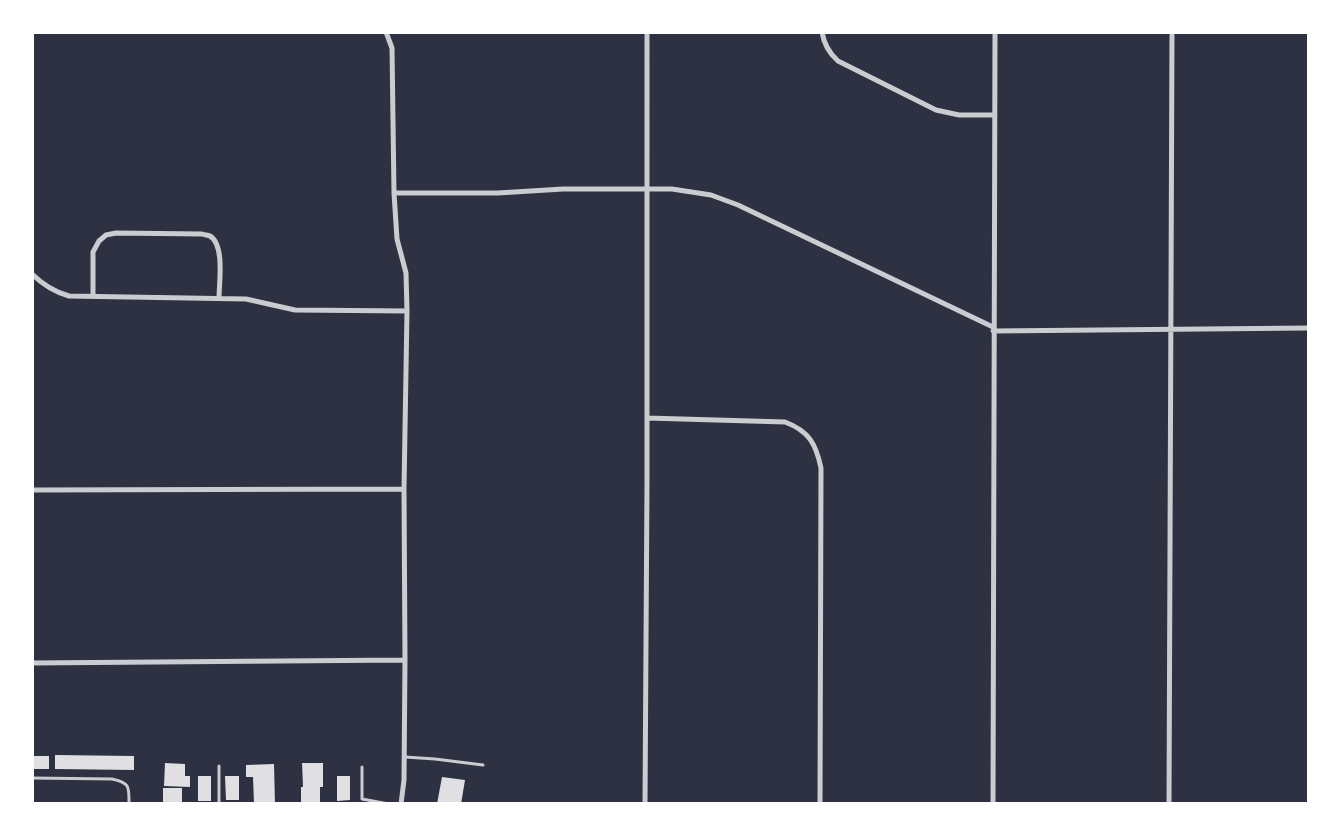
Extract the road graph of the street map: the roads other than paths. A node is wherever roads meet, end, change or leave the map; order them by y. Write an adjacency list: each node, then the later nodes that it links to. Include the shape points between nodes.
1 (386, 32): 8 (street, via 392,48)
2 (647, 32): 7 (street)
3 (822, 32): 6 (street, via 826,48 838,61 936,110 958,115)
4 (995, 32): 6 (street)
5 (1172, 32): 15 (street)
6 (994, 116): 14 (street)
7 (647, 189): 8 (street); 14 (street, via 711,195 738,205); 16 (street)
8 (394, 193): 12 (street, via 396,239 406,273)
9 (32, 274): 10 (street, via 51,289 64,294)
10 (93, 296): 11 (street); 11 (street, via 93,252 106,235 202,234 211,237 220,254)
11 (219, 298): 12 (street, via 246,299 295,310)
12 (407, 310): 17 (street)
13 (1308, 328): 15 (street)
14 (993, 329): 15 (street); 34 (street)
15 (1171, 329): 35 (street)
16 (647, 418): 32 (street); 33 (street, via 785,422 806,433 813,443 821,468)
17 (404, 489): 18 (street); 19 (street)
18 (32, 490)
19 (405, 660): 20 (street); 21 (street)
20 (32, 663)
21 (404, 757): 22 (lane); 31 (street)
22 (483, 765)
23 (219, 766): 28 (lane)
24 (362, 767): 26 (lane)
25 (32, 778): 27 (lane, via 124,781 129,788)
26 (362, 799): 29 (lane); 30 (lane)
27 (129, 804)
28 (219, 804)
29 (361, 804)
30 (389, 804)
31 (401, 804)
32 (645, 804)
33 (820, 804)
34 (993, 804)
35 (1169, 804)

